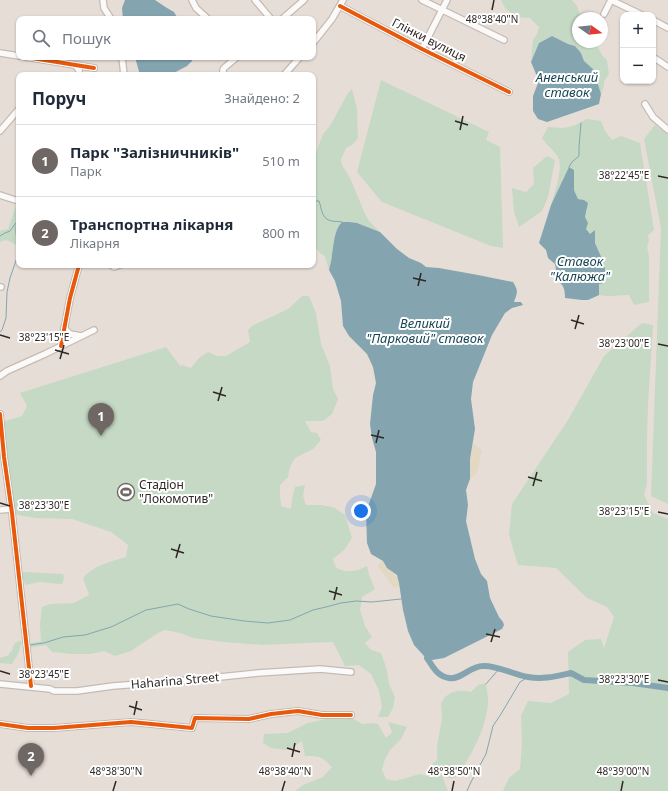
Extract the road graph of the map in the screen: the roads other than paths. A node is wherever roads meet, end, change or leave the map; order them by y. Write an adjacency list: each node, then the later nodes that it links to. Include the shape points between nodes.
1 (103, 0): 12 (street)
2 (192, 0): 13 (street)
3 (255, 0): 14 (street)
4 (304, 0): 15 (street)
5 (422, 0): 9 (street)
6 (447, 0): 9 (street)
7 (611, 0): 10 (street); 11 (street)
8 (342, 3): 18 (street); 20 (street, Глінки вулиця)
9 (442, 9): 19 (street); 20 (street)
10 (605, 12)
11 (636, 12)
12 (109, 16)
13 (205, 16)
14 (268, 16)
15 (285, 16)
16 (656, 22): 17 (street)
17 (668, 28)
18 (316, 39)
19 (504, 40)
20 (422, 49): 35 (street, Глінки вулиця)
21 (0, 53): 22 (street)
22 (16, 56)
23 (656, 59): 29 (street)
24 (44, 60): 28 (street)
25 (122, 60): 32 (street)
26 (233, 60): 33 (street)
27 (297, 60): 34 (street)
28 (75, 65): 30 (street); 31 (street)
29 (668, 67)
30 (94, 68)
31 (79, 72)
32 (124, 72)
33 (223, 72)
34 (287, 72)
35 (509, 92)
36 (645, 104): 38 (street, via 653,117)
37 (16, 112): 39 (street)
38 (668, 130)
39 (0, 131)
40 (0, 195): 41 (street)
41 (15, 200)
42 (78, 268): 43 (street)
43 (64, 328): 45 (street, via 70,334); 46 (street)
44 (94, 330): 45 (street)
45 (82, 336): 46 (street)
46 (61, 346): 47 (street)
47 (0, 376)
48 (0, 414): 49 (street)
49 (2, 457): 50 (street)
50 (11, 509): 51 (street); 54 (street)
51 (0, 510)
52 (352, 672): 54 (street, Haharina Street, via 320,669 273,672 78,691 54,691)
53 (0, 684): 54 (street, Haharina Street)
54 (31, 686)
55 (351, 715): 56 (street, via 322,715 298,711 249,719 195,718 192,728 131,722 54,728)
56 (0, 724)

